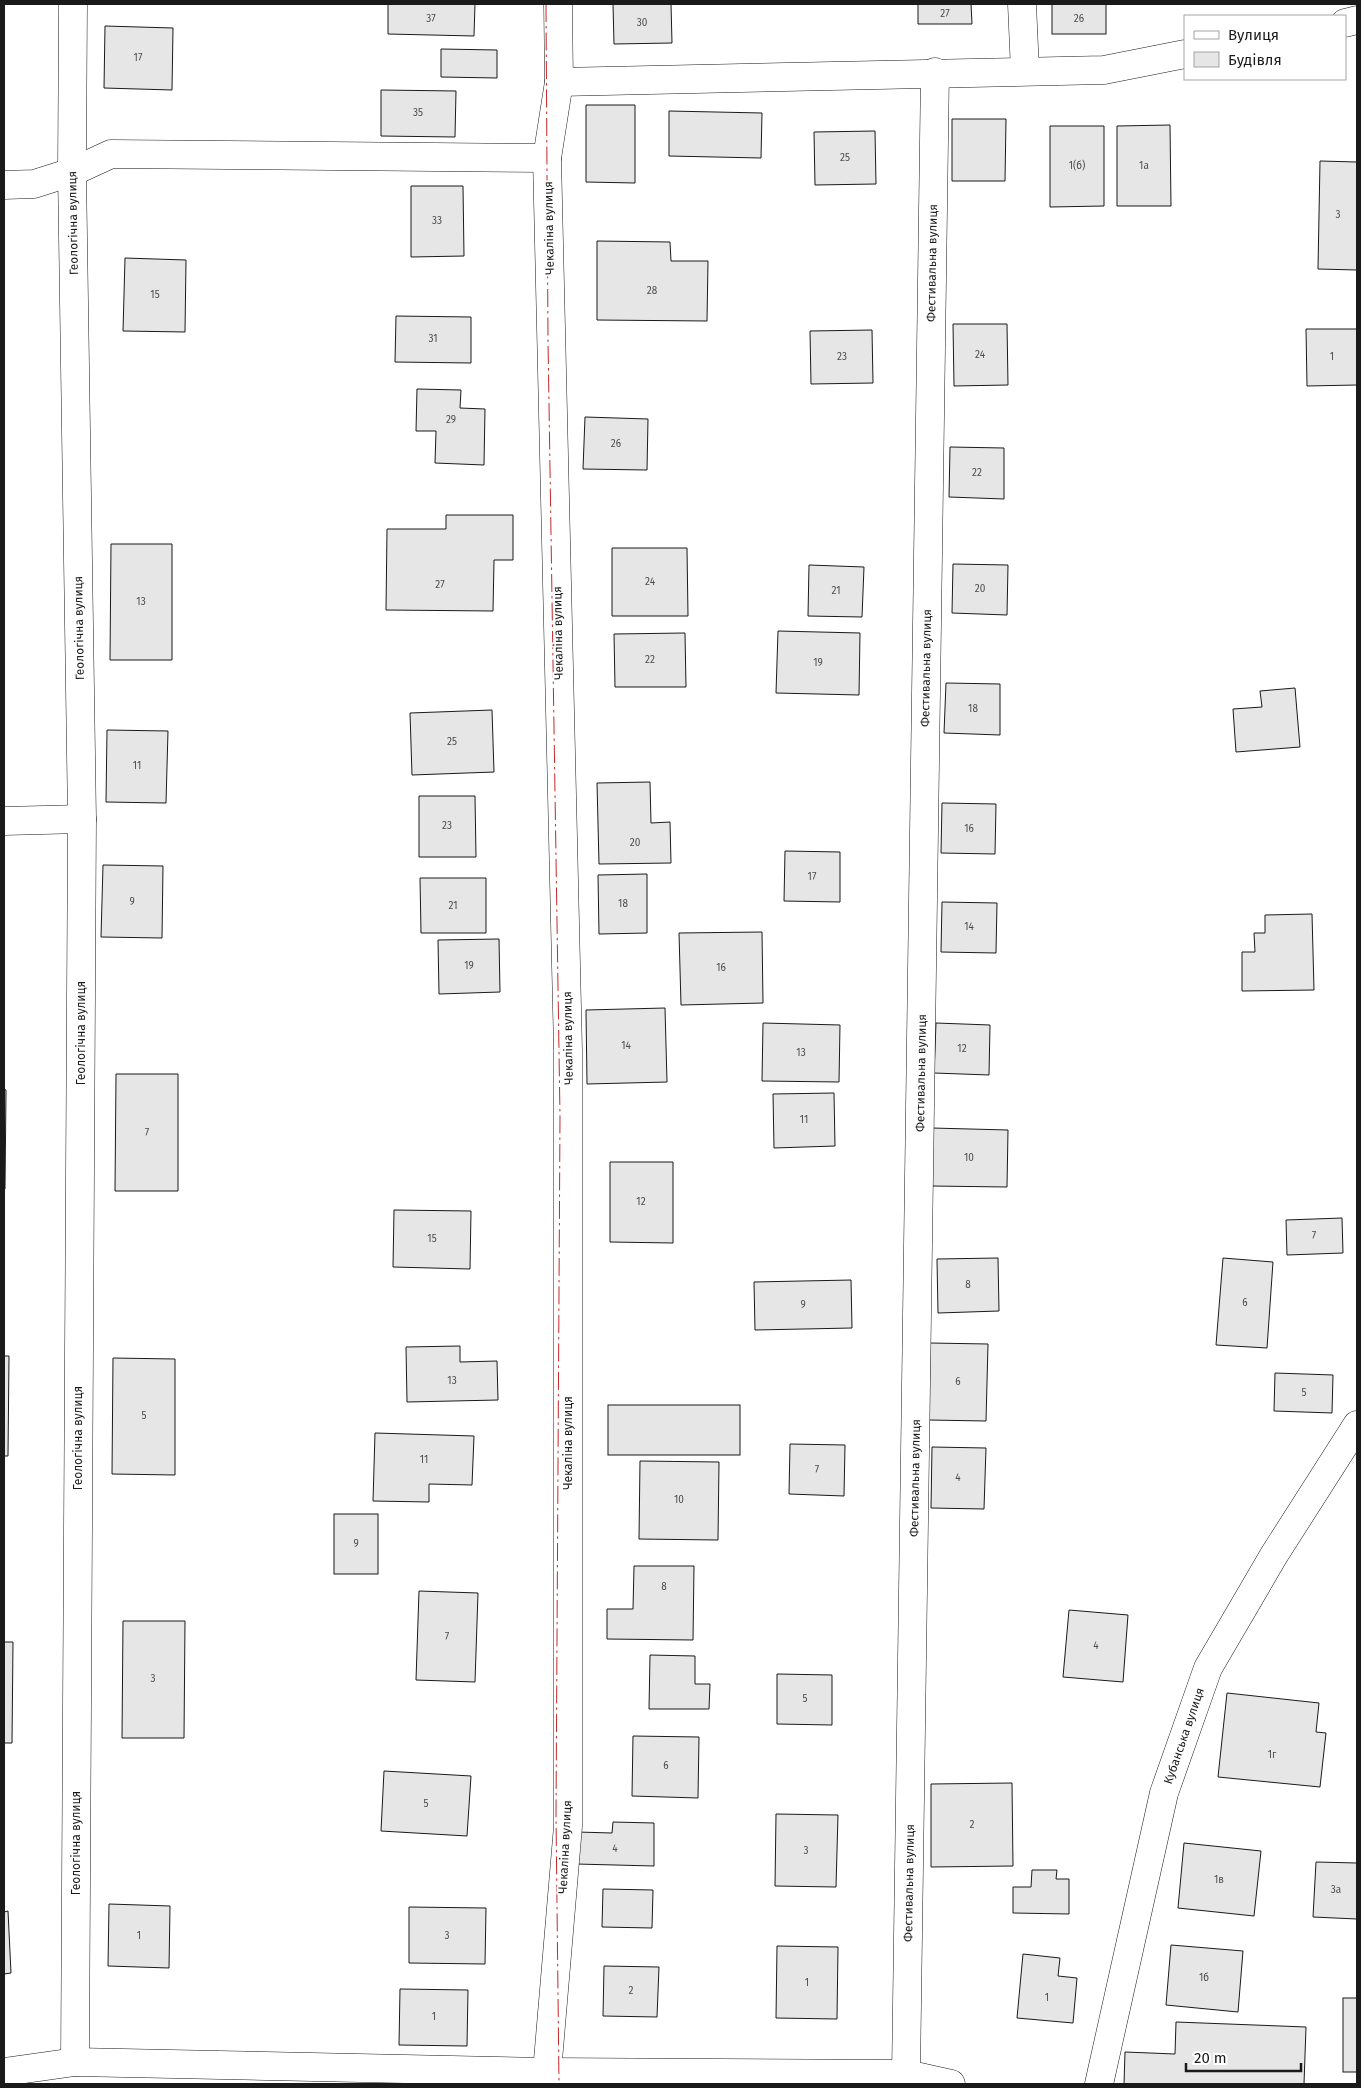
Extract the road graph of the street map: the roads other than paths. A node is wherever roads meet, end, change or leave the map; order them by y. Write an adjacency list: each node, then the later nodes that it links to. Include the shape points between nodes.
1 (73, 4): 9 (street, Геологічна вулиця)
2 (558, 4): 7 (street, Чекаліна вулиця)
3 (1022, 4): 5 (street)
4 (1184, 54): 5 (street, via 1104,70)
5 (1024, 71): 6 (street)
6 (935, 72): 7 (street); 17 (street, Фестивальна вулиця)
7 (559, 82): 8 (street, Чекаліна вулиця)
8 (547, 158): 9 (street, via 111,154); 16 (street, Чекаліна вулиця, via 568,1050 568,1826)
9 (72, 172): 10 (street, via 34,184); 11 (street, Геологічна вулиця)
10 (4, 185)
11 (82, 819): 12 (street); 14 (street, Геологічна вулиця)
12 (4, 821)
13 (1357, 1425): 19 (street, Кубанська вулиця, via 1274,1555 1208,1668 1164,1793)
14 (75, 2062): 15 (street); 16 (street)
15 (4, 2072)
16 (547, 2072): 17 (street)
17 (906, 2074): 18 (street)
18 (951, 2084)
19 (1099, 2084)

